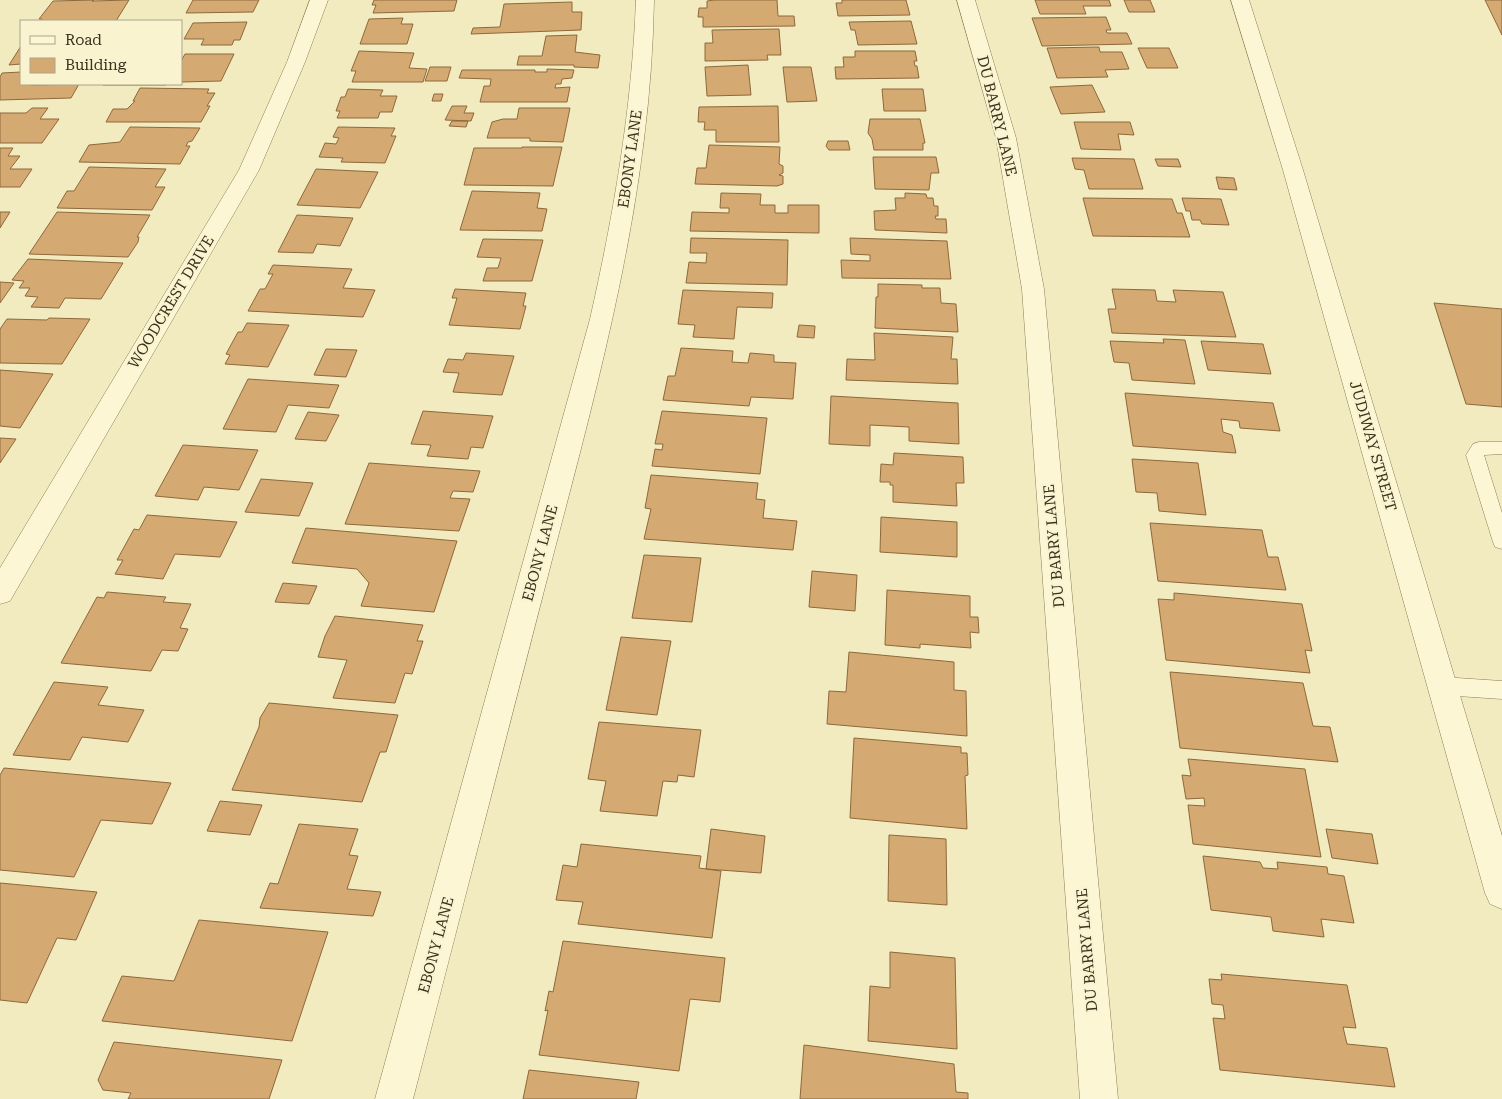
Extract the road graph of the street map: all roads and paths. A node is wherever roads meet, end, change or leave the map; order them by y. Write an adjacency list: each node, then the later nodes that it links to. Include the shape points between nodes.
1 (319, 0): 7 (street, WOODCREST DRIVE, via 249,170)
2 (645, 0): 11 (street, EBONY LANE, via 638,122 609,286)
3 (966, 0): 12 (street, DU BARRY LANE, via 1006,138 1033,289)
4 (1240, 0): 8 (street, JUDIWAY STREET, via 1293,170)
5 (1502, 448): 6 (lane, via 1480,448 1475,455)
6 (1502, 542)
7 (0, 593)
8 (1442, 686): 9 (lane); 10 (street, JUDIWAY STREET)
9 (1502, 690)
10 (1502, 893)
11 (394, 1099)
12 (1099, 1099)

